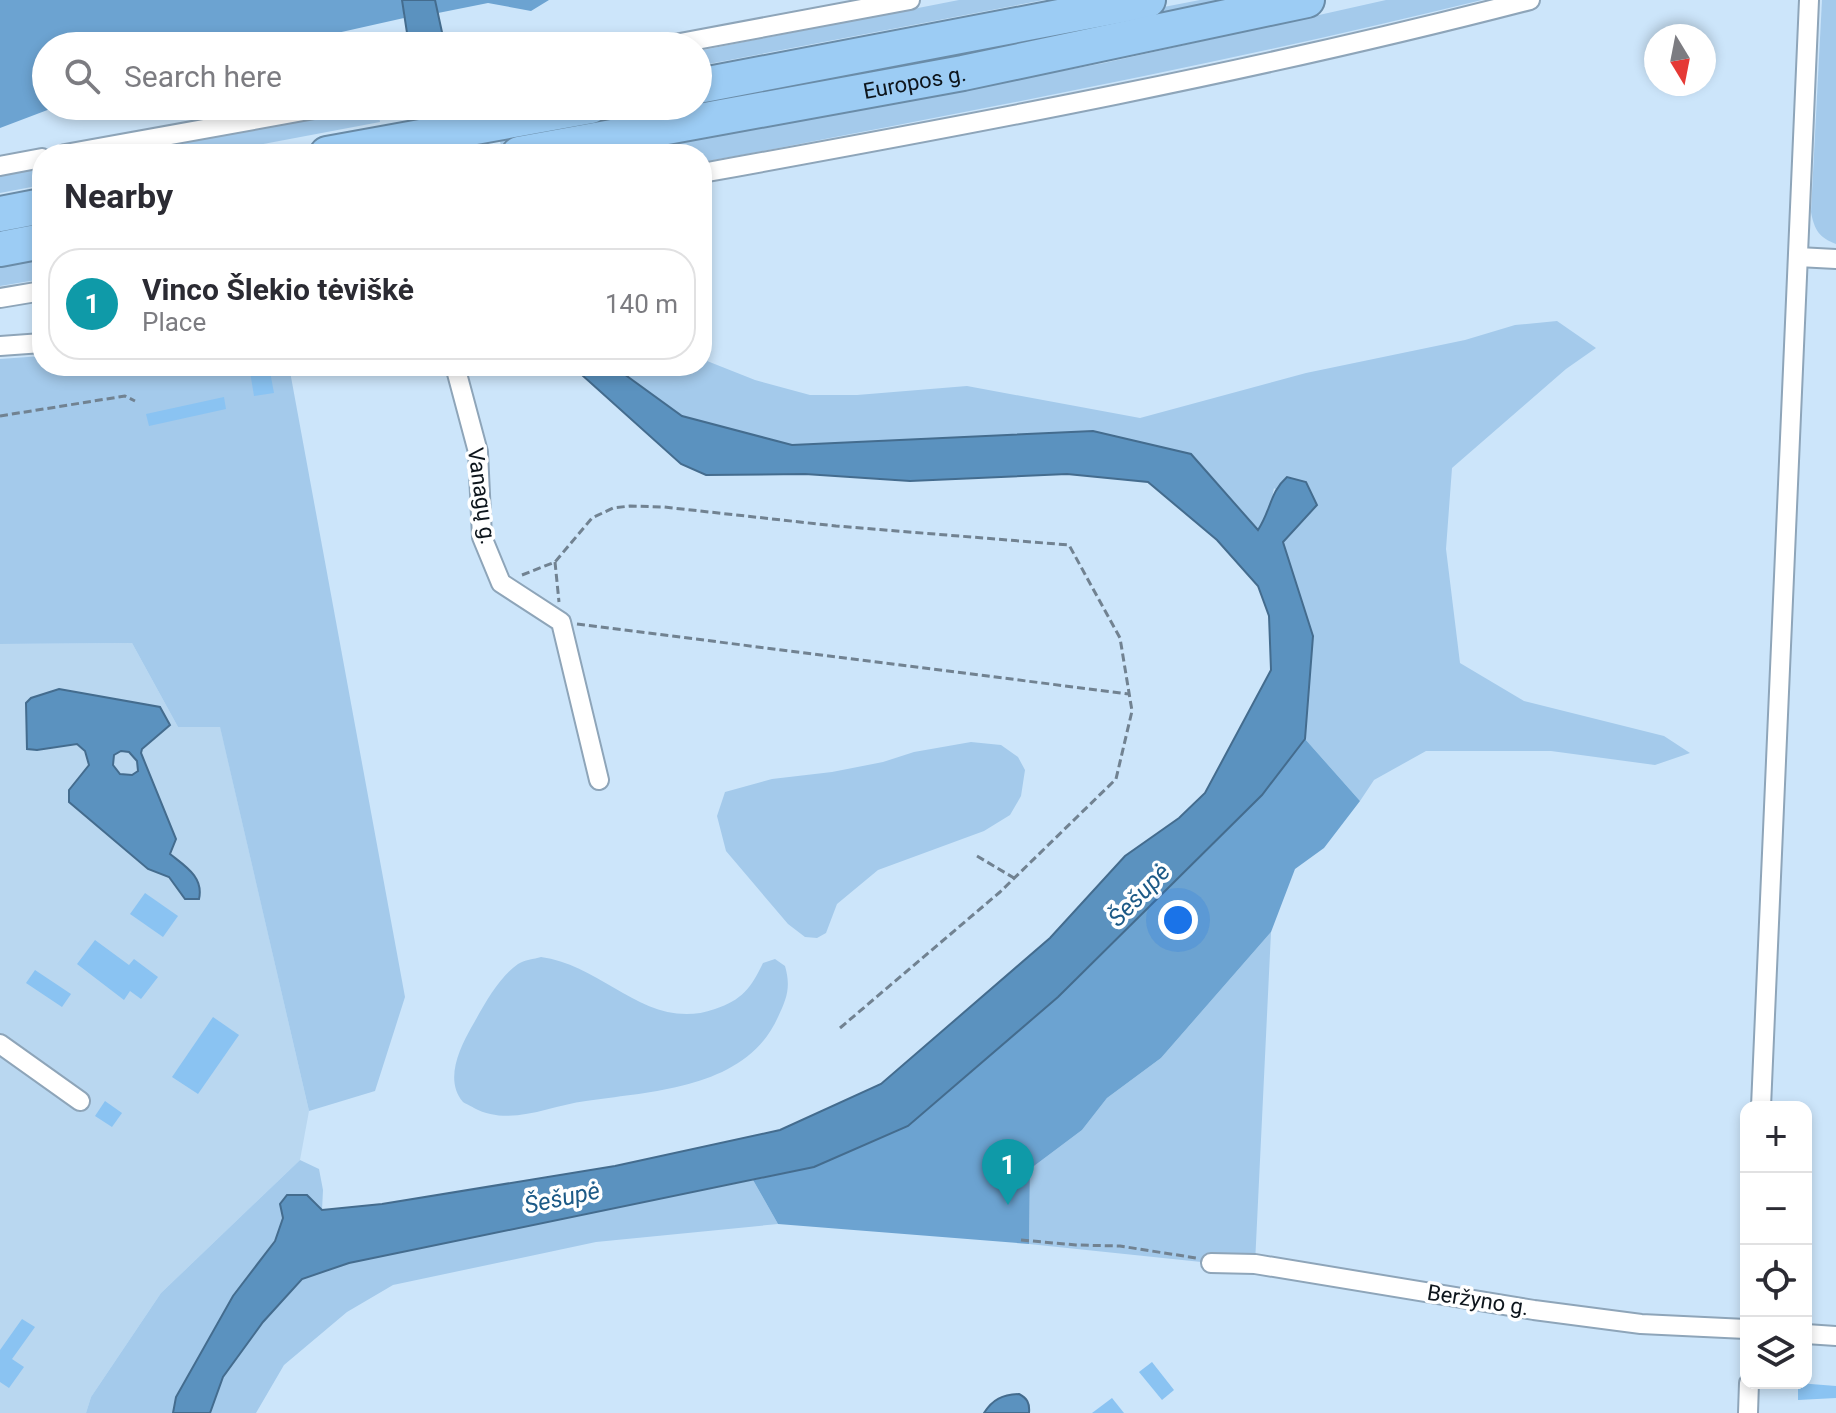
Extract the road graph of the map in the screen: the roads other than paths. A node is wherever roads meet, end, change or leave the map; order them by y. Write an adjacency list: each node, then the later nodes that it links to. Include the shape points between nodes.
1 (910, 0): 6 (street)
2 (1148, 0): 7 (highway, Europos g.)
3 (1307, 0): 8 (highway, Europos g., via 963,73)
4 (1530, 0): 17 (street, via 1086,101)
5 (1809, 0): 22 (street)
6 (712, 37)
7 (712, 83)
8 (712, 119)
9 (253, 120): 12 (street)
10 (515, 120): 13 (highway)
11 (705, 120): 14 (highway, Europos g.)
12 (120, 144)
13 (384, 144)
14 (574, 144)
15 (32, 160): 16 (street)
16 (0, 166)
17 (712, 171)
18 (32, 208): 19 (highway)
19 (0, 214)
20 (32, 243): 21 (highway)
21 (0, 249)
22 (1798, 257): 23 (street); 32 (street)
23 (1836, 259)
24 (32, 293): 25 (street)
25 (0, 298)
26 (32, 344): 27 (street)
27 (0, 346)
28 (458, 376): 29 (street, Vanagų g., via 478,452 482,537 501,583 561,622)
29 (599, 780)
30 (0, 1044): 31 (street)
31 (80, 1101)
32 (1761, 1101)
33 (1211, 1263): 34 (street, Beržyno g., via 1255,1264 1641,1324)
34 (1740, 1329)
35 (1812, 1334): 36 (street)
36 (1836, 1336)
37 (1749, 1389): 38 (street)
38 (1748, 1413)

